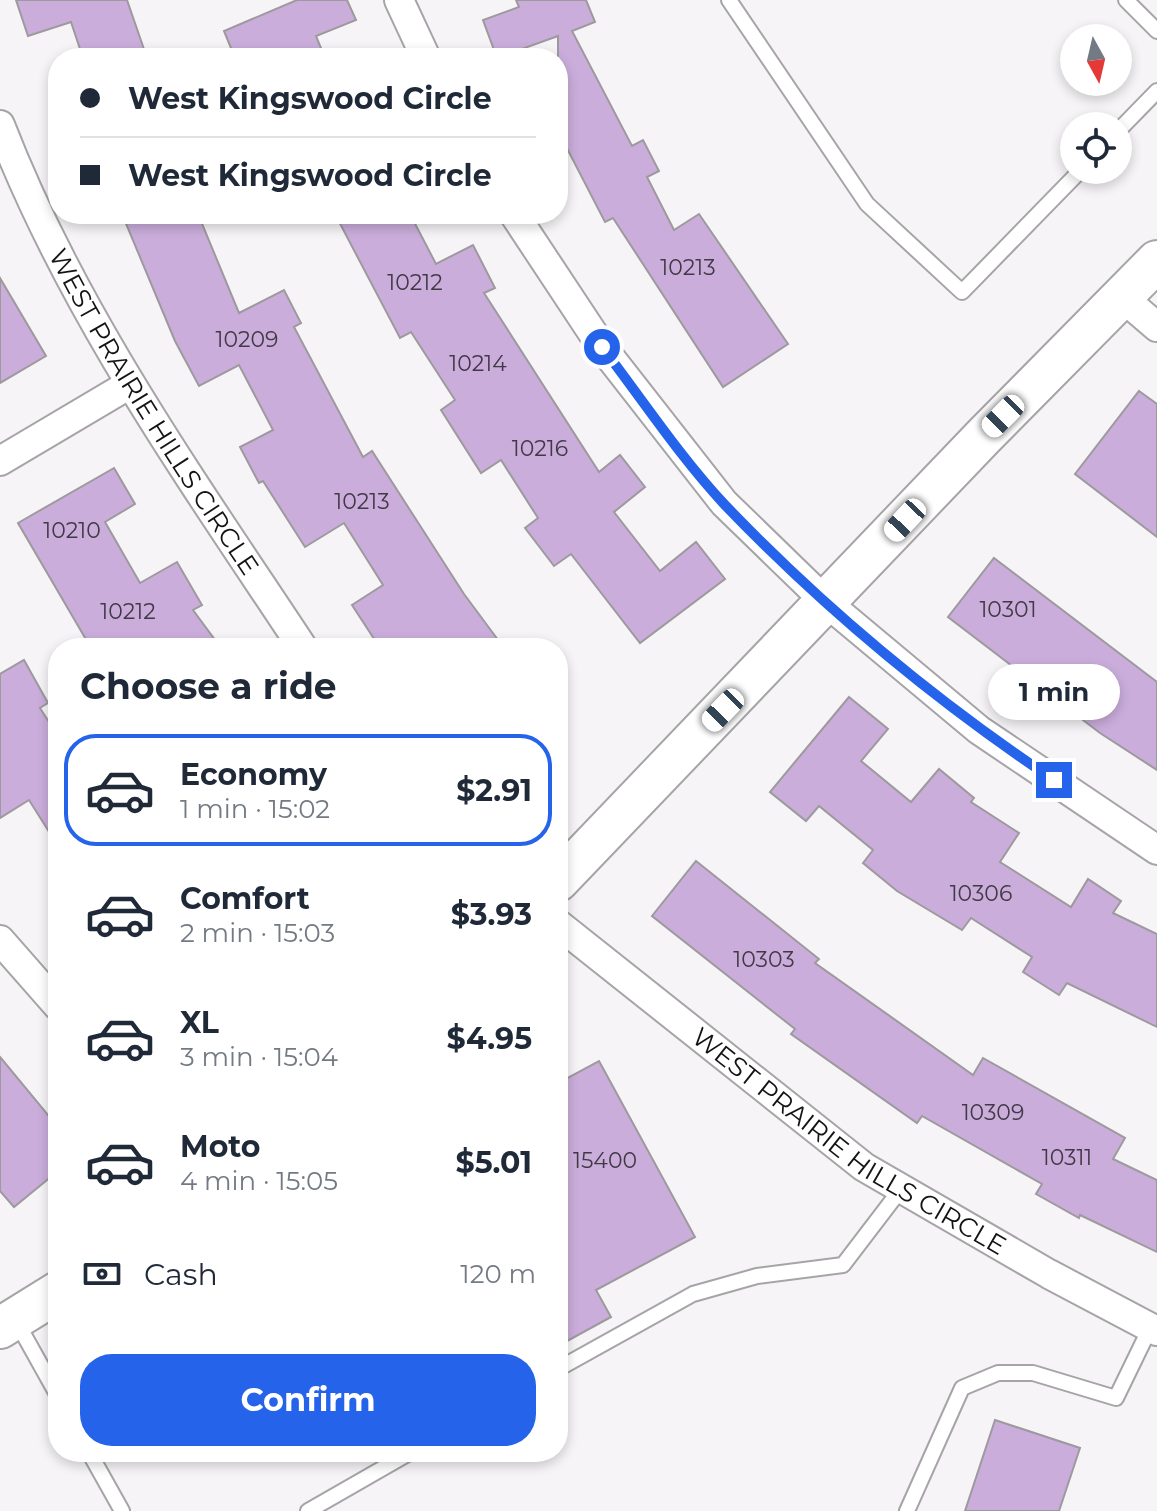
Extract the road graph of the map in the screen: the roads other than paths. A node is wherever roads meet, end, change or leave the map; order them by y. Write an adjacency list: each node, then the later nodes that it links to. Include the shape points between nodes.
1 (399, 0): 5 (street)
2 (729, 0): 9 (lane, via 867,204 962,292)
3 (1126, 0): 4 (lane)
4 (1157, 31)
5 (421, 48)
6 (1157, 91): 7 (lane)
7 (1132, 117)
8 (0, 125): 14 (street, WEST PRAIRIE HILLS CIRCLE, via 67,272)
9 (1067, 184)
10 (521, 224): 16 (street, via 602,347 724,503)
11 (1157, 261): 12 (street)
12 (1122, 297): 13 (street); 16 (street)
13 (1157, 327)
14 (130, 384): 15 (street); 17 (street, WEST PRAIRIE HILLS CIRCLE)
15 (0, 461)
16 (827, 603): 18 (street, via 979,730); 19 (street)
17 (296, 638)
18 (1157, 850)
19 (568, 871)
20 (568, 932): 23 (street, WEST PRAIRIE HILLS CIRCLE, via 864,1167)
21 (0, 940): 22 (street)
22 (48, 995)
23 (901, 1189): 26 (street, WEST PRAIRIE HILLS CIRCLE); 27 (lane, via 843,1265 757,1276 693,1294)
24 (48, 1298): 25 (street)
25 (8, 1323): 28 (lane)
26 (1154, 1329): 33 (lane, via 1116,1398 1033,1373 998,1373 962,1388)
27 (568, 1363)
28 (48, 1381)
29 (95, 1462): 31 (lane)
30 (394, 1462): 32 (lane)
31 (122, 1511)
32 (308, 1511)
33 (907, 1511)

